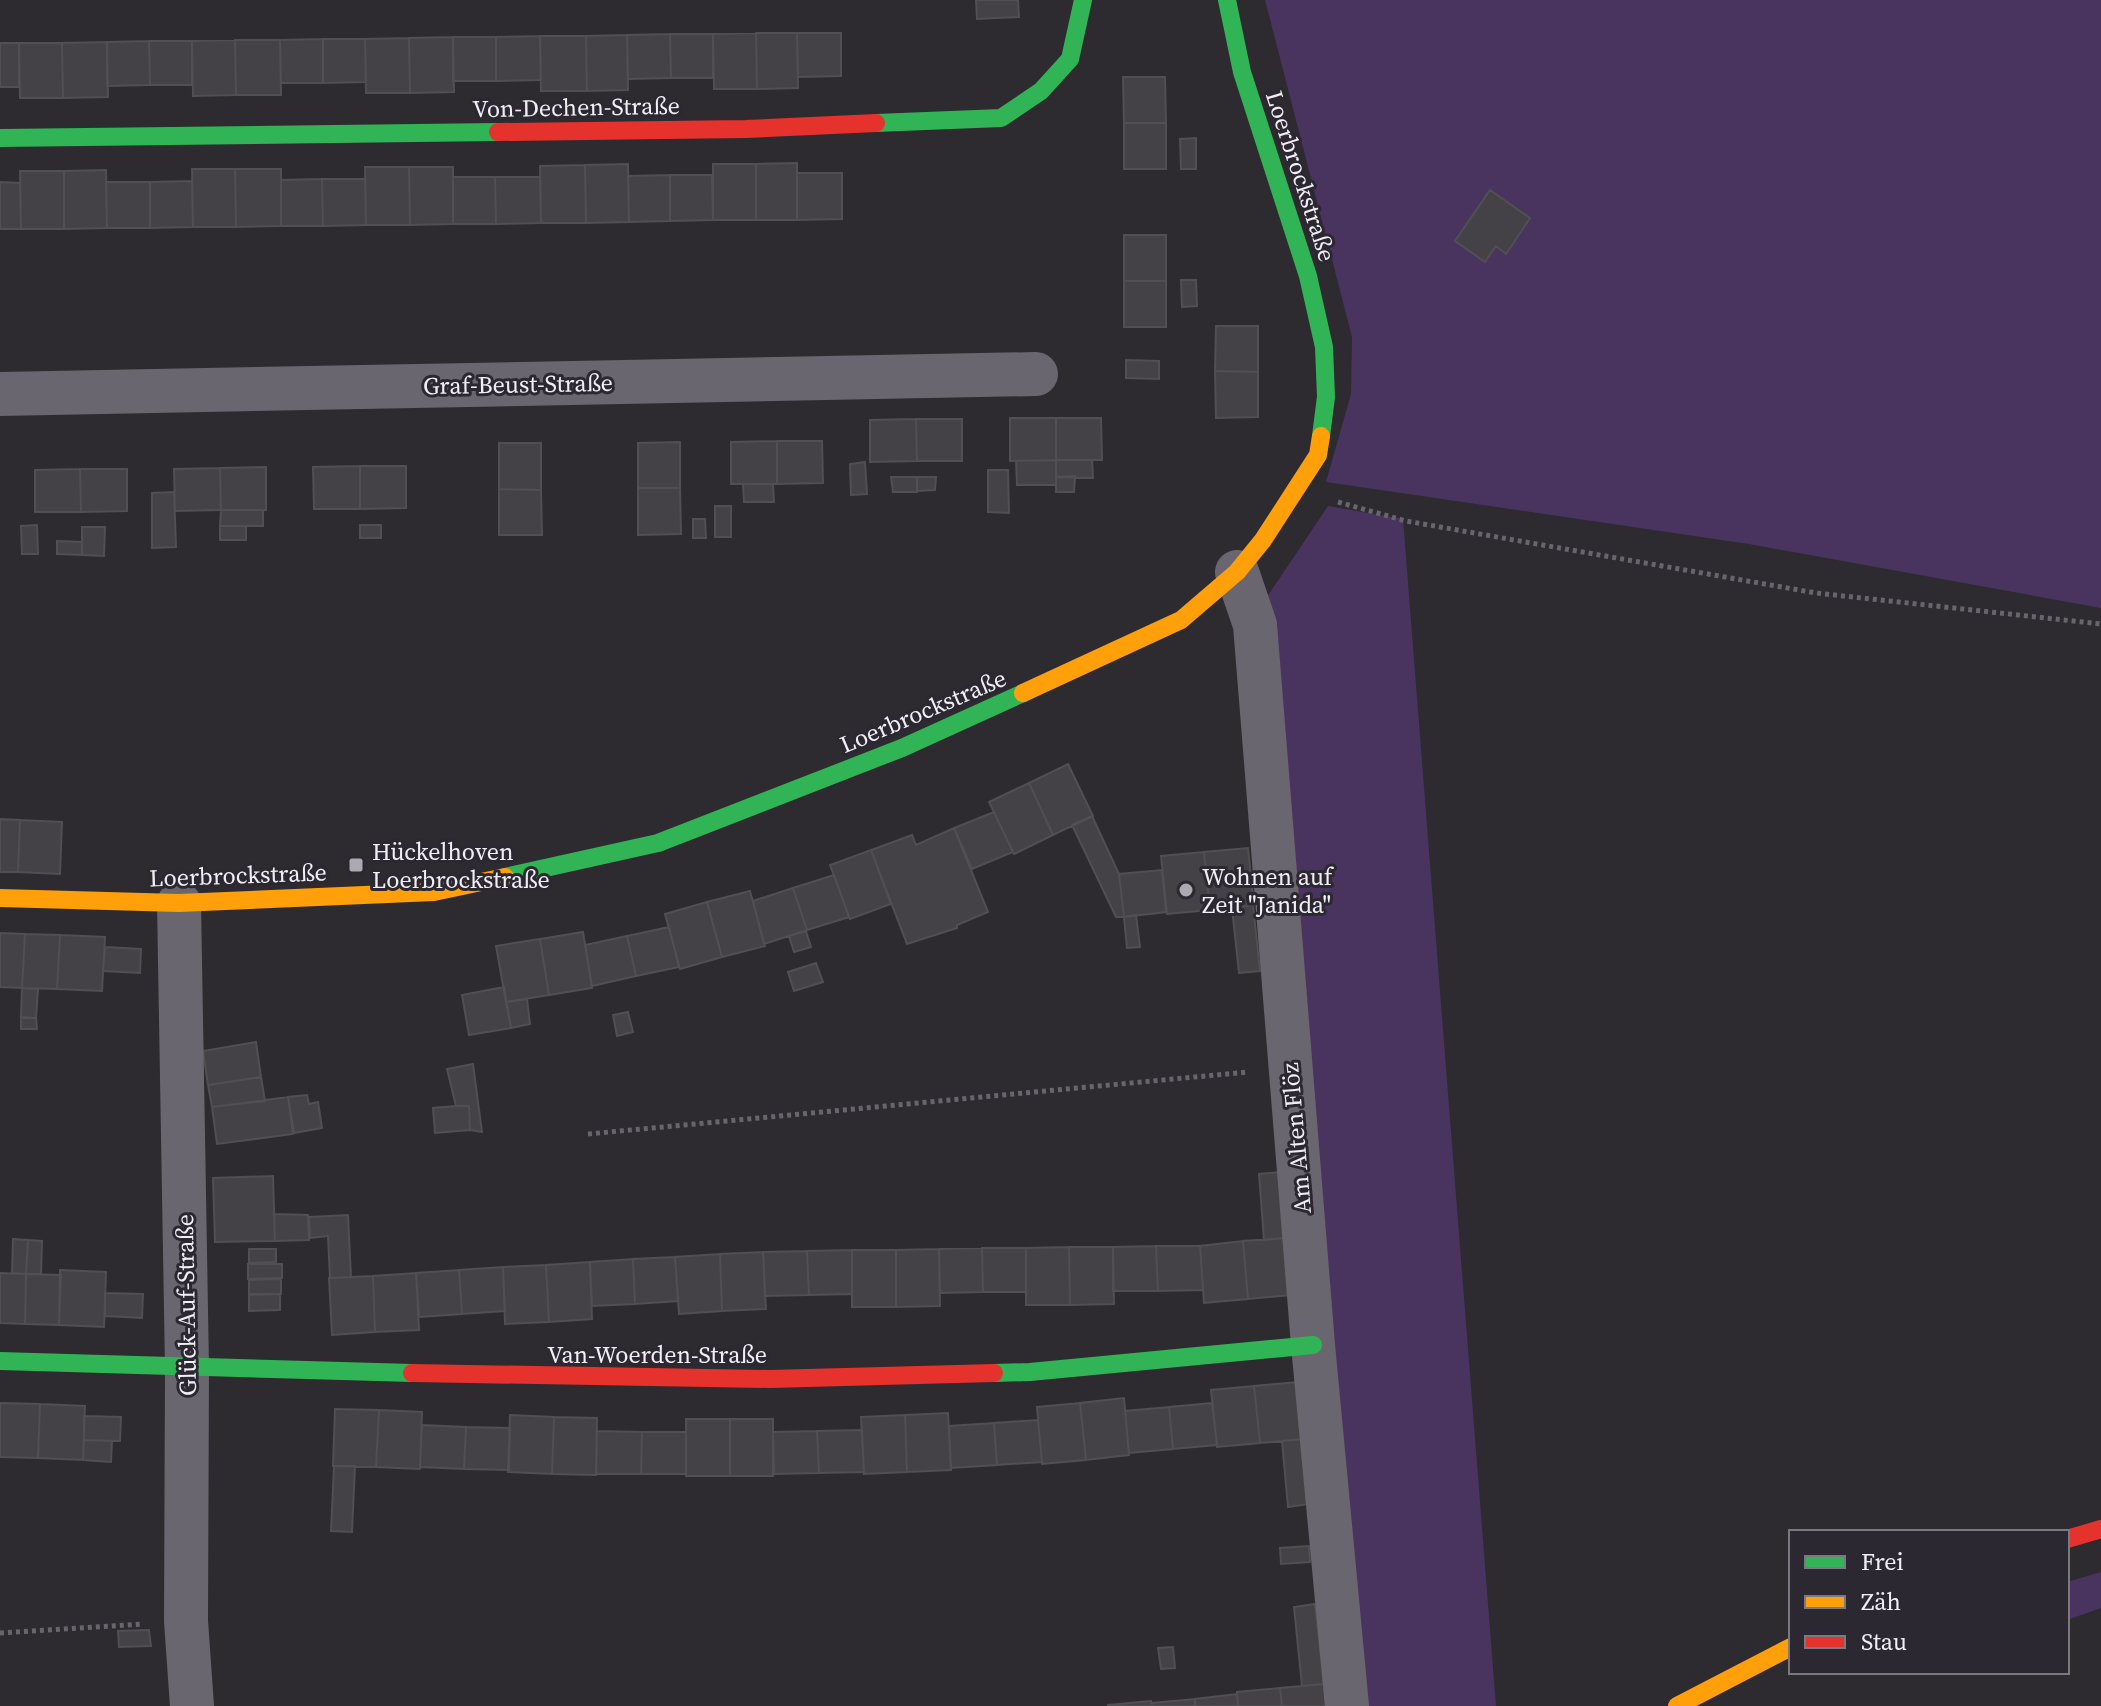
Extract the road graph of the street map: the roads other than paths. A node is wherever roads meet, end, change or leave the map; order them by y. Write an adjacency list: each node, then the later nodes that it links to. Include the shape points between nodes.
1 (1083, 0): 3 (street, Von-Dechen-Straße, via 1070,59 1041,91 1001,118 746,129)
2 (1227, 0): 6 (street, Loerbrockstraße, via 1242,72 1308,276 1324,347 1326,397 1318,455)
3 (0, 138)
4 (1036, 374): 5 (street, Graf-Beust-Straße)
5 (0, 394)
6 (1237, 572): 8 (street, Loerbrockstraße, via 1181,620 1044,685 902,748 658,843 434,892); 9 (street, Am Alten Flöz, via 1255,625)
7 (0, 898): 8 (street, Loerbrockstraße)
8 (179, 903): 11 (street, Glück-Auf-Straße)
9 (1313, 1345): 11 (street, Van-Woerden-Straße, via 1030,1372 770,1379); 16 (street, Am Alten Flöz)
10 (0, 1361): 11 (street, Van-Woerden-Straße)
11 (187, 1368): 15 (street, Glück-Auf-Straße, via 186,1621)
12 (2101, 1529): 13 (street)
13 (2069, 1538)
14 (1789, 1648): 17 (street)
15 (192, 1706)
16 (1347, 1706)
17 (1677, 1706)

